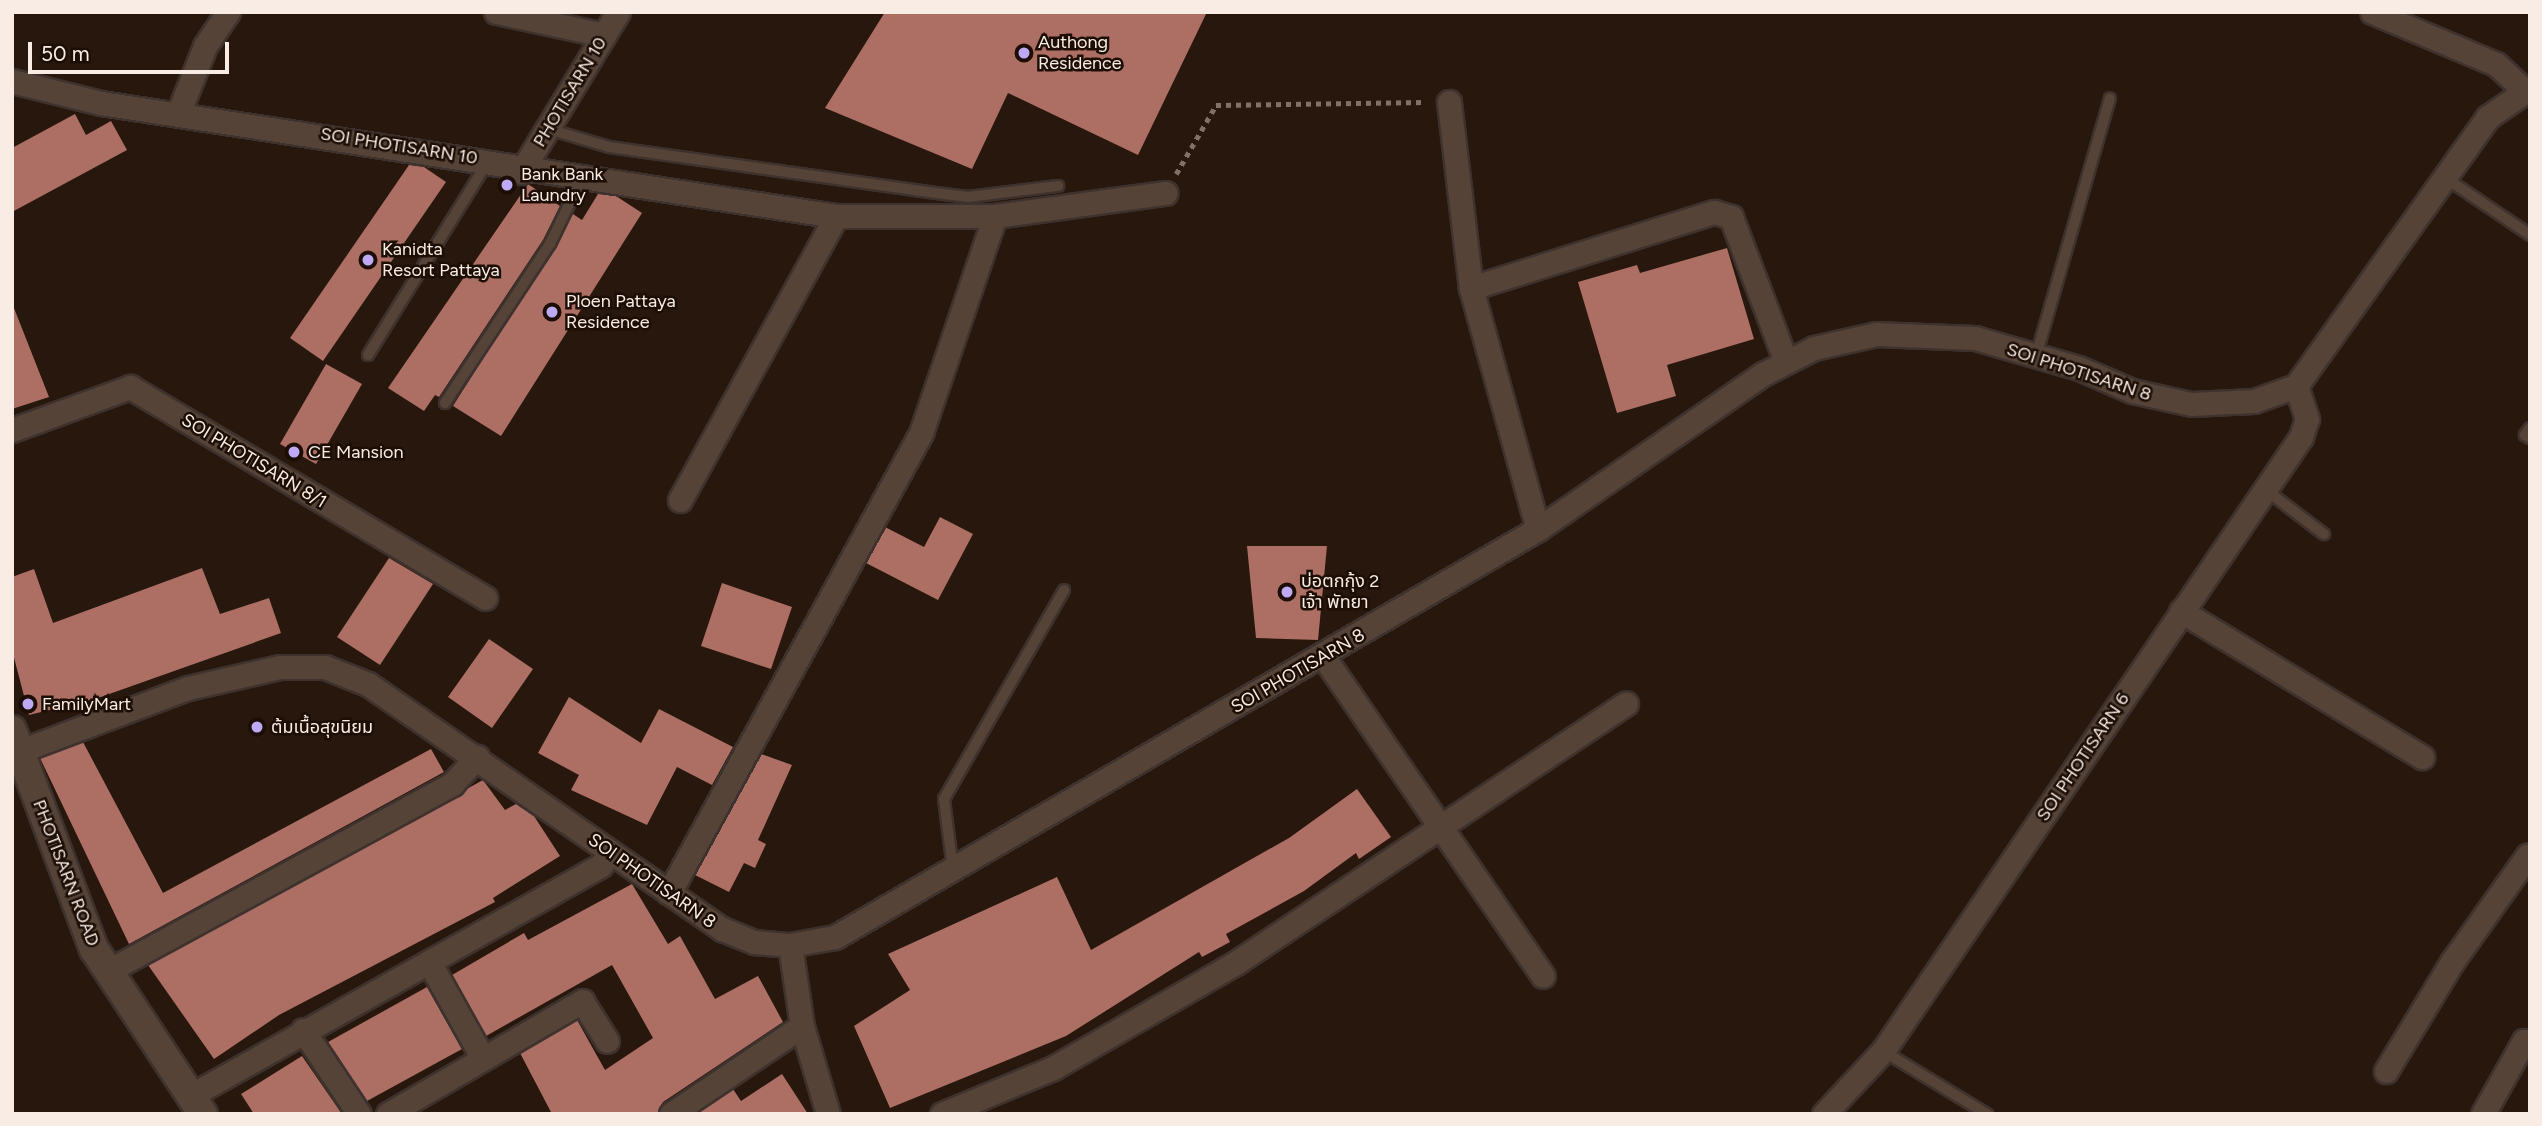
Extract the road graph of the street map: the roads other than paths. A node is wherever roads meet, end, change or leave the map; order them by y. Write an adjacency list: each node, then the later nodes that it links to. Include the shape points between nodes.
1 (228, 12): 10 (street, via 205,46)
2 (496, 12): 5 (street)
3 (618, 12): 5 (street, PHOTISARN 10)
4 (2372, 12): 7 (street, via 2496,64)
5 (604, 35): 11 (street, PHOTISARN 10)
6 (12, 81): 10 (street, SOI PHOTISARN 10, via 57,96)
7 (2527, 89): 14 (street, via 2488,117)
8 (2110, 98): 23 (lane)
9 (1449, 102): 21 (street)
10 (178, 114): 12 (street, SOI PHOTISARN 10)
11 (548, 129): 13 (street, PHOTISARN 10); 16 (lane, via 609,147 936,194 968,197)
12 (488, 161): 13 (street, SOI PHOTISARN 10); 22 (lane)
13 (521, 172): 15 (street, SOI PHOTISARN 10)
14 (2444, 177): 20 (lane); 25 (street)
15 (581, 180): 18 (street, SOI PHOTISARN 10); 26 (lane, via 550,244)
16 (1058, 186)
17 (1165, 193): 19 (street, SOI PHOTISARN 10)
18 (836, 216): 19 (street, SOI PHOTISARN 10); 31 (street)
19 (995, 216): 46 (street, via 921,433)
20 (2530, 235)
21 (1471, 288): 24 (street, via 1714,212 1731,217); 32 (street)
22 (368, 355)
23 (2036, 356): 24 (street, SOI PHOTISARN 8, via 1975,338 1902,333 1842,340); 25 (street, SOI PHOTISARN 8, via 2132,391 2191,404 2255,401)
24 (1786, 362): 32 (street, SOI PHOTISARN 8)
25 (2295, 386): 30 (street, SOI PHOTISARN 6, via 2307,419)
26 (445, 403)
27 (2530, 428): 29 (lane, via 2525,435)
28 (12, 430): 35 (street, SOI PHOTISARN 8/1, via 130,387)
29 (2530, 438)
30 (2266, 490): 33 (lane); 36 (street, SOI PHOTISARN 6)
31 (680, 500)
32 (1538, 529): 37 (street, SOI PHOTISARN 8)
33 (2324, 534)
34 (1063, 590): 45 (lane, via 944,799)
35 (485, 598)
36 (2181, 611): 41 (street); 55 (street, SOI PHOTISARN 6)
37 (1323, 656): 42 (street); 45 (street, SOI PHOTISARN 8)
38 (1626, 704): 42 (street)
39 (16, 741): 40 (street, SOI PHOTISARN 8, via 188,688 280,667 325,667 368,684); 49 (street, PHOTISARN ROAD, via 94,949)
40 (477, 757): 43 (street, SOI PHOTISARN 8); 49 (street, via 452,785)
41 (2422, 757)
42 (1436, 827): 50 (street); 63 (street, via 1237,962 1054,1068)
43 (610, 853): 46 (street, SOI PHOTISARN 8); 48 (street, via 601,865)
44 (2529, 855): 57 (street, via 2452,962)
45 (953, 870): 47 (street, SOI PHOTISARN 8, via 835,937)
46 (669, 892): 47 (street, SOI PHOTISARN 8, via 722,929 754,942)
47 (790, 945): 51 (street)
48 (429, 962): 52 (street); 56 (street)
49 (108, 971): 58 (street, PHOTISARN ROAD)
50 (1544, 976)
51 (802, 1026): 61 (street); 62 (street)
52 (303, 1030): 58 (street); 59 (street)
53 (607, 1041): 56 (street, via 582,1001)
54 (2530, 1041): 66 (street, via 2524,1041)
55 (1883, 1051): 64 (street, SOI PHOTISARN 6); 65 (lane)
56 (482, 1057): 60 (street)
57 (2386, 1071)
58 (196, 1105)
59 (359, 1114)
60 (388, 1114)
61 (671, 1114)
62 (828, 1114)
63 (942, 1114)
64 (1824, 1114)
65 (1987, 1114)
66 (2483, 1114)

